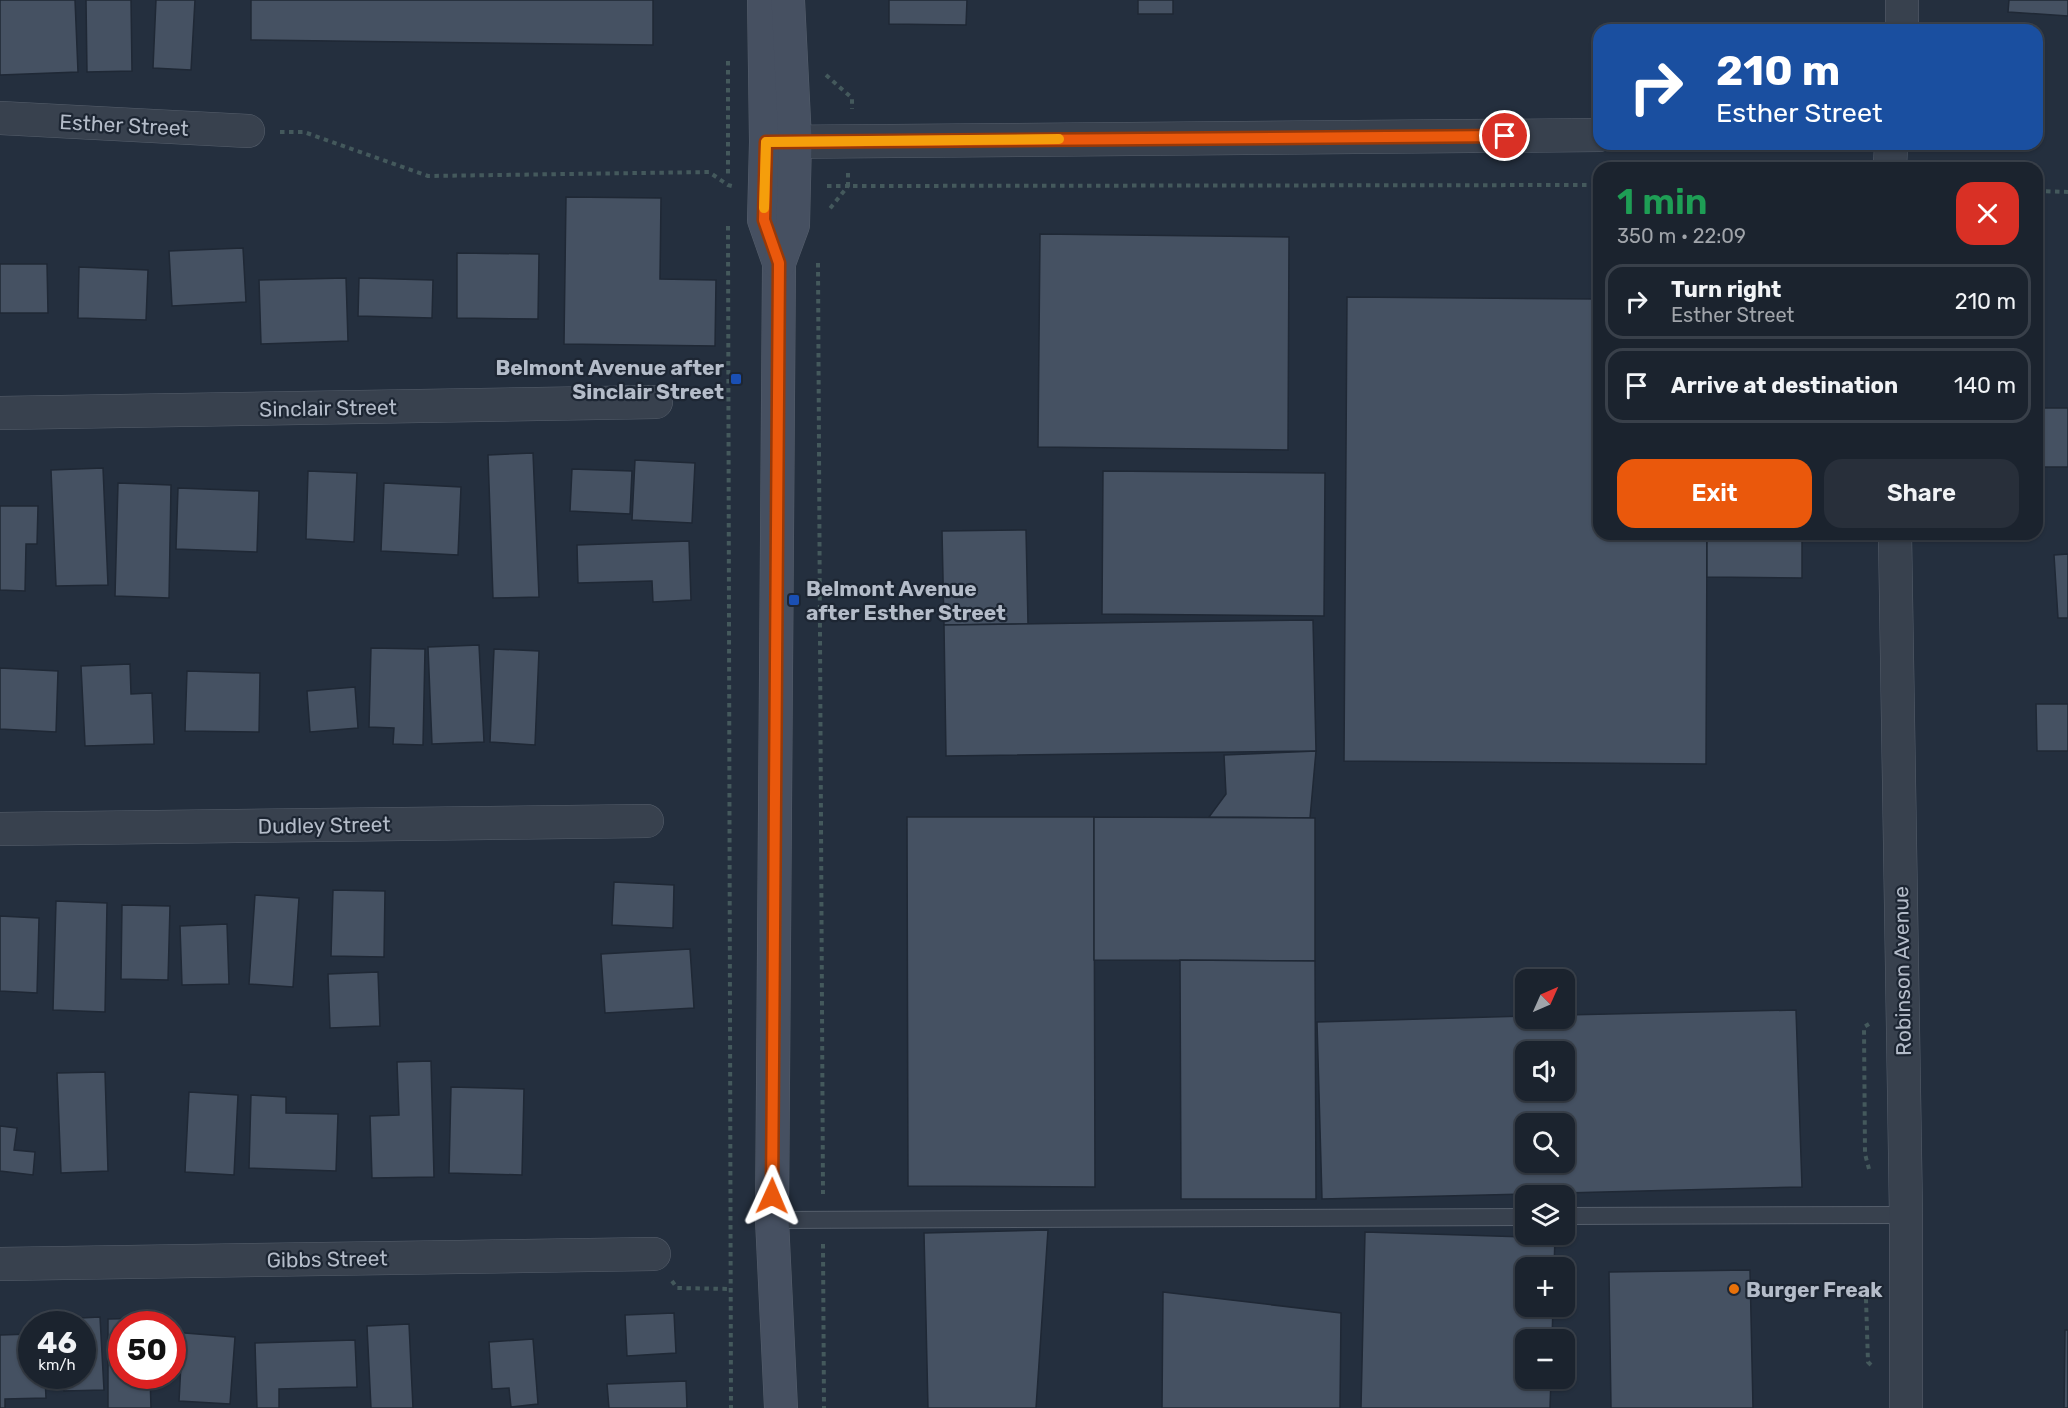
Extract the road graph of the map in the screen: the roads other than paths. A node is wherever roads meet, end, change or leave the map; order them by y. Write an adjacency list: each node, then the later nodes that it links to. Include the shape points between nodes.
1 (764, 0): 8 (main road)
2 (788, 0): 8 (main road)
3 (1902, 0): 4 (street)
4 (1902, 24)
5 (0, 118): 6 (street, Esther Street)
6 (248, 131)
7 (1593, 135): 8 (street)
8 (780, 141): 17 (main road, via 793,225 779,263)
9 (656, 402): 10 (street, Sinclair Street)
10 (0, 413)
11 (1895, 540): 14 (street, Robinson Avenue)
12 (647, 821): 13 (street, Dudley Street)
13 (0, 829)
14 (1906, 1215): 16 (lane); 21 (street, Robinson Avenue)
15 (1515, 1216): 17 (lane)
16 (1575, 1216)
17 (772, 1220): 20 (main road)
18 (654, 1254): 19 (street, Gibbs Street)
19 (0, 1264)
20 (781, 1408)
21 (1906, 1408)

